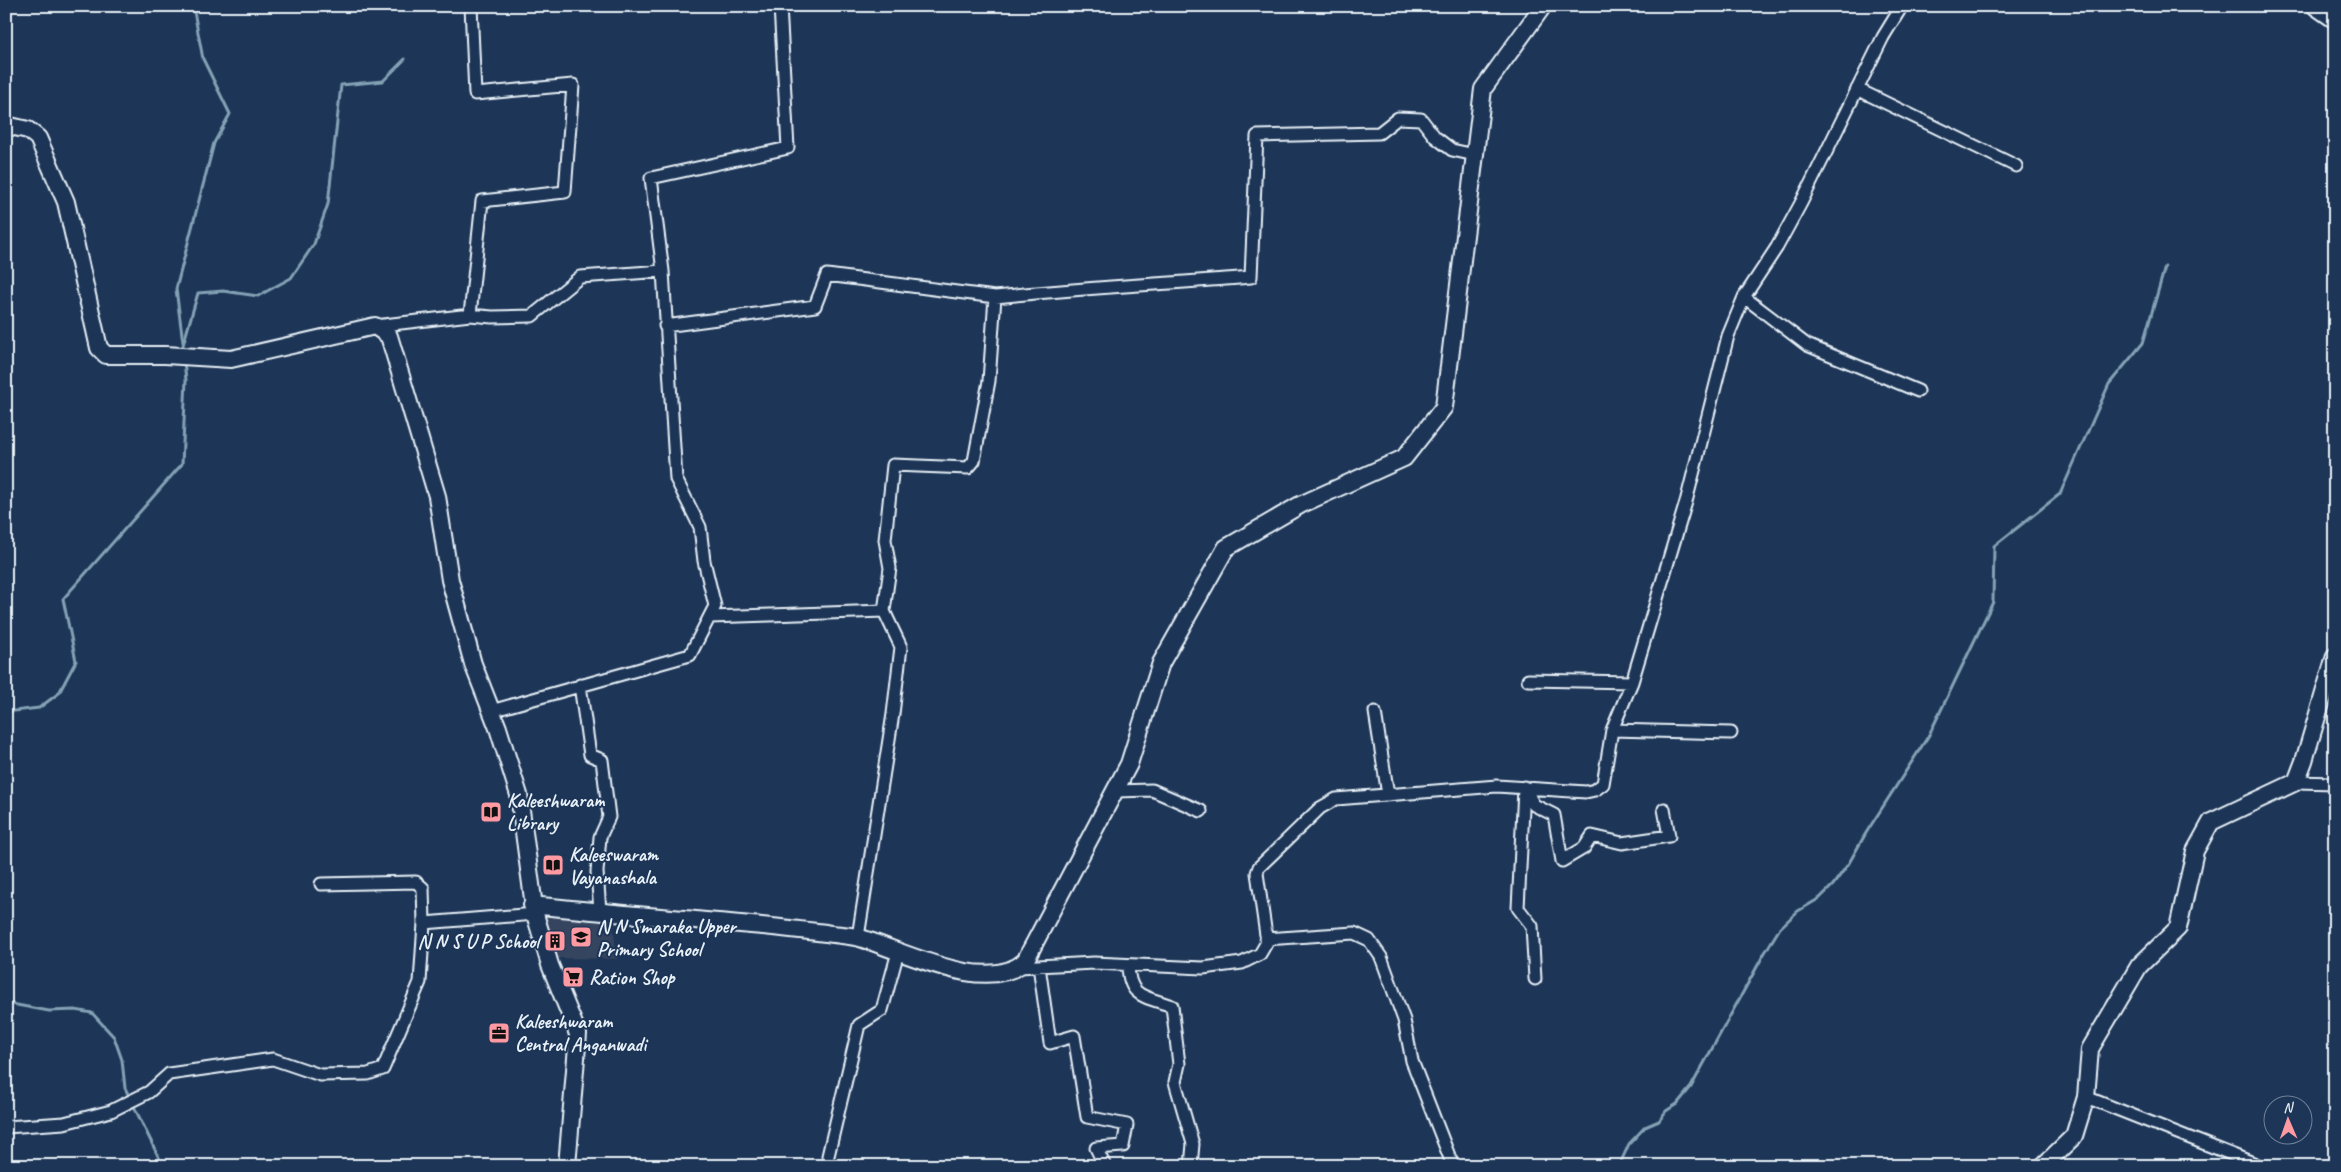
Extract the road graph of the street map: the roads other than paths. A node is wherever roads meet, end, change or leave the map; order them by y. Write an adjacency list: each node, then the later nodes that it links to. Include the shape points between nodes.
1 (471, 6): 14 (street, via 475,94 574,85 565,192 482,201)
2 (780, 6): 11 (street, via 788,148 651,178)
3 (1543, 6): 9 (street, via 1483,89)
4 (1902, 6): 7 (street)
5 (2315, 6): 6 (street)
6 (2335, 20)
7 (1857, 89): 10 (street); 13 (street, via 1786,232)
8 (6, 125): 15 (street, via 28,130 38,138 66,202 99,348 106,355 232,359)
9 (1475, 156): 12 (street, via 1452,150 1435,137 1421,119 1398,118 1379,133 1257,136 1251,277); 31 (street, via 1444,407 1404,458 1300,505 1226,548 1161,663 1130,764)
10 (2016, 166)
11 (663, 271): 14 (street, via 580,277 532,316); 16 (street)
12 (995, 297): 16 (street, via 827,275 815,306); 18 (street, via 989,381 974,461 968,468 893,465 885,540 890,568)
13 (1744, 297): 17 (street, via 1807,345); 22 (street, via 1728,336 1686,502)
14 (470, 315): 15 (street)
15 (375, 326): 24 (street, via 389,336 437,496 450,580 473,664)
16 (665, 326): 19 (street, via 676,479 700,527 715,606)
17 (1918, 390)
18 (884, 611): 19 (street); 39 (street, via 901,647)
19 (710, 616): 23 (street, via 690,655)
20 (2335, 656): 28 (street)
21 (1528, 680): 22 (street)
22 (1632, 682): 26 (street)
23 (580, 685): 24 (street); 37 (street, via 590,755 602,760 609,817 600,837 597,872)
24 (491, 711): 36 (street, via 519,795)
25 (1375, 712): 32 (street)
26 (1612, 730): 27 (street); 30 (street, via 1602,784 1595,790)
27 (1731, 733)
28 (2296, 782): 29 (street); 46 (street, via 2211,822 2195,851 2178,928 2139,966 2090,1049)
29 (2335, 783)
30 (1524, 787): 32 (street, via 1472,787); 33 (street, via 1534,805 1554,815 1562,861 1584,848 1592,836 1622,843 1670,836); 45 (street, via 1518,908 1532,926)
31 (1115, 791): 34 (street, via 1152,790); 44 (street)
32 (1388, 795): 40 (street, via 1330,801 1262,864 1257,873)
33 (1664, 809)
34 (1201, 812)
35 (321, 884): 38 (street, via 416,882 423,888)
36 (533, 909): 37 (street); 38 (street); 49 (street, via 550,964 578,1034)
37 (600, 911): 39 (street)
38 (424, 923): 47 (street, via 420,982 383,1070 368,1074 320,1075 273,1059 170,1074 149,1092 110,1111 64,1123)
39 (858, 938): 41 (street)
40 (1266, 939): 42 (street, via 1260,954 1242,963 1203,968); 52 (street, via 1354,933 1369,940 1380,958 1404,1020 1412,1061)
41 (898, 952): 44 (street, via 936,966 971,972 994,973); 48 (street, via 882,1010 859,1025)
42 (1128, 965): 43 (street); 51 (street, via 1129,980 1137,994 1172,1006 1179,1064 1175,1082 1193,1144)
43 (1039, 966): 44 (street); 50 (street, via 1050,1043 1074,1036 1087,1117 1126,1125 1123,1146 1096,1148)
44 (1019, 967)
45 (1535, 980)
46 (2086, 1097): 53 (street, via 2074,1136); 54 (street)
47 (6, 1127)
48 (828, 1156)
49 (567, 1166)
50 (1105, 1166)
51 (1192, 1166)
52 (1453, 1166)
53 (2043, 1166)
54 (2261, 1166)

